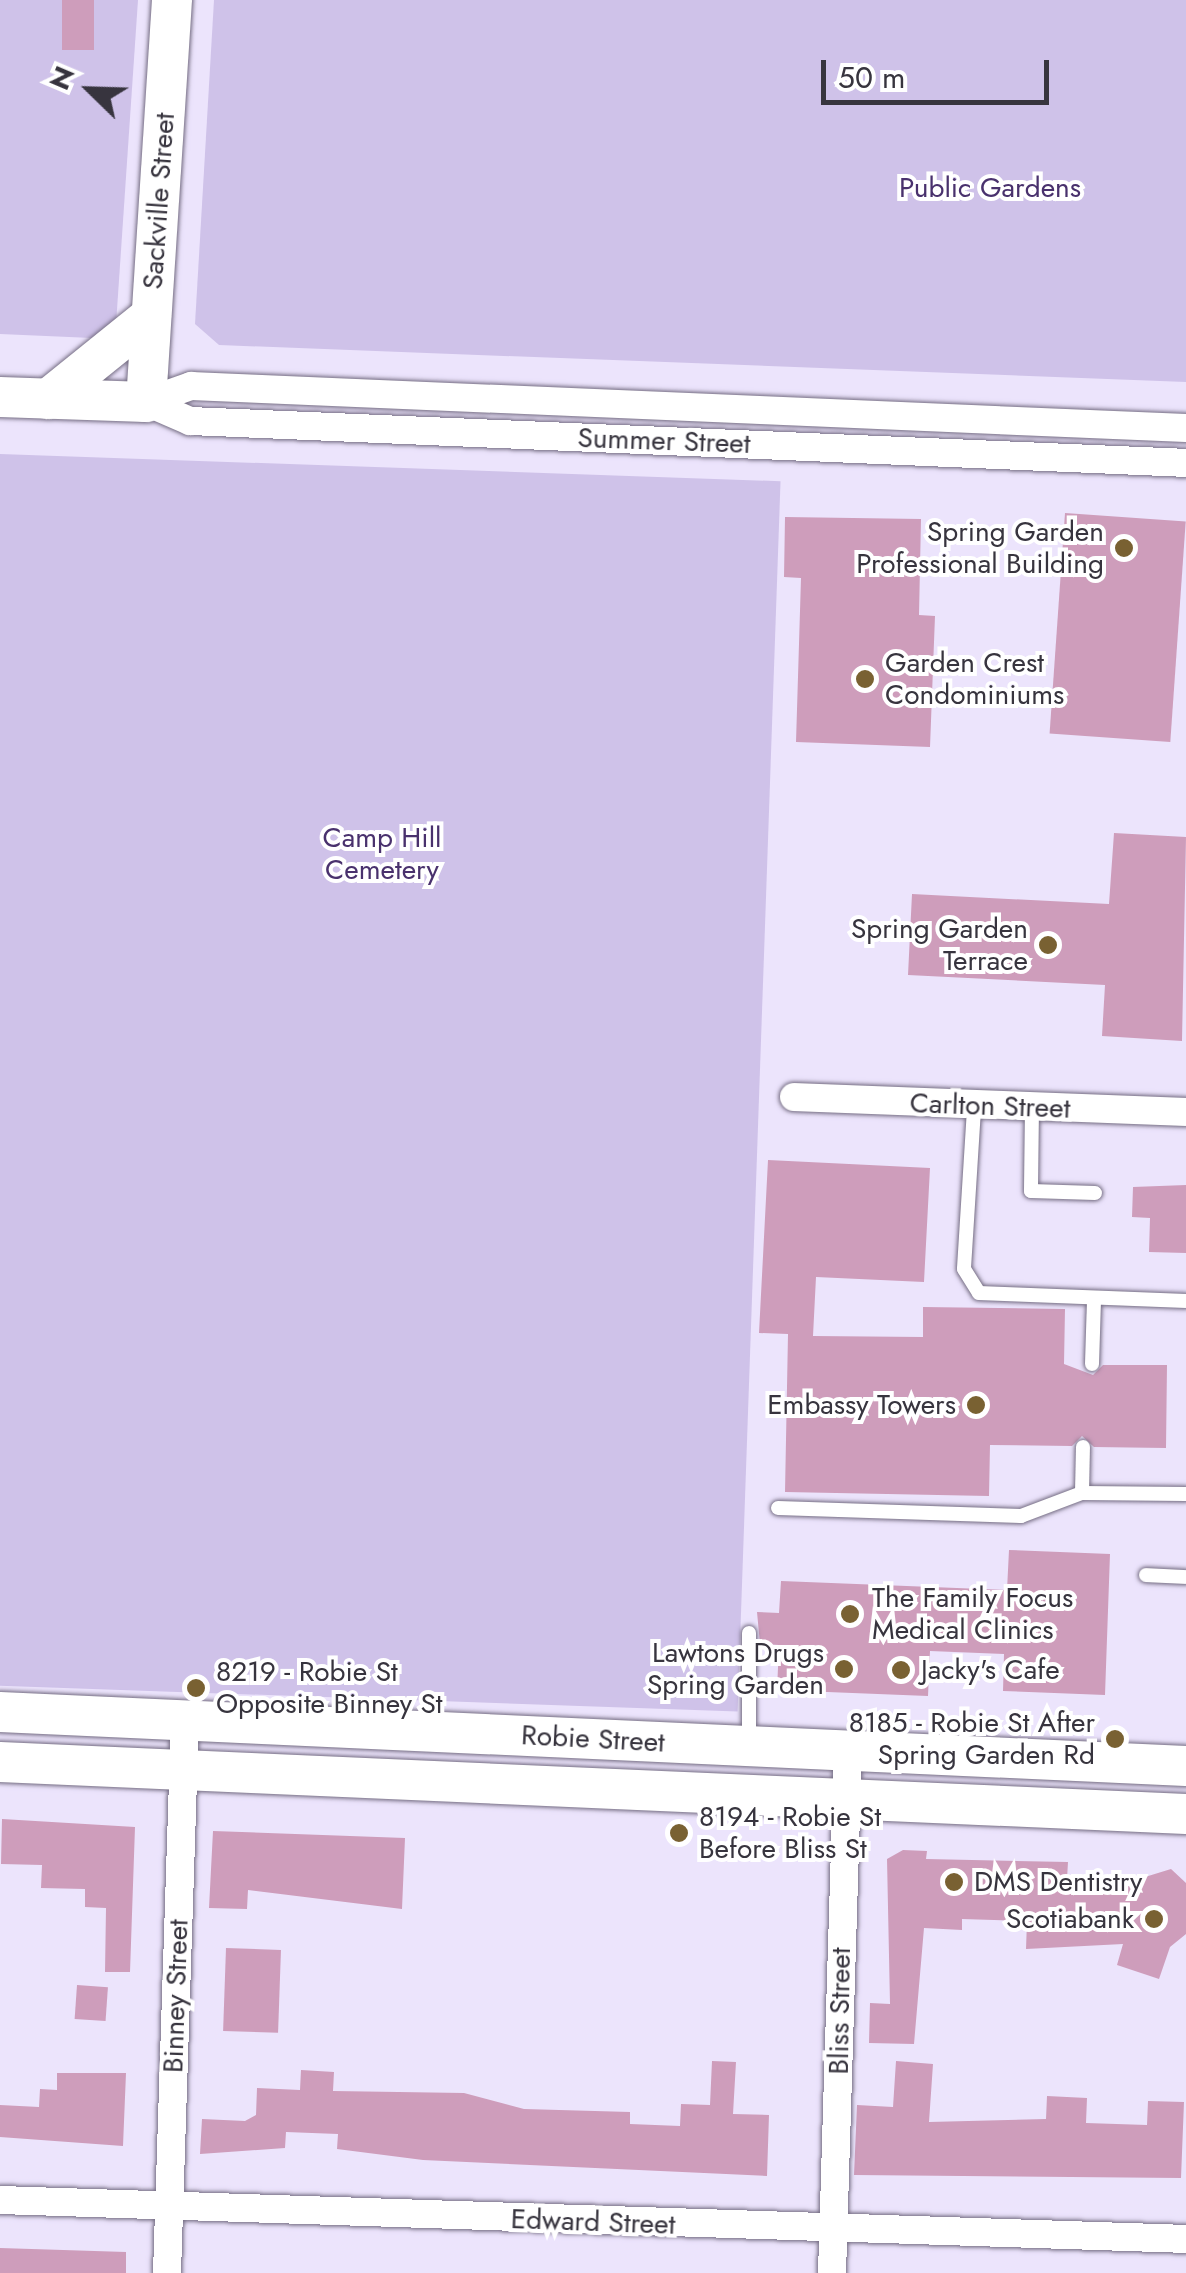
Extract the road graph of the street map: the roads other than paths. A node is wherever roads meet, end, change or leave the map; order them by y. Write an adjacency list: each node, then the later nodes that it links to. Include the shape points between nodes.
1 (172, 0): 2 (main road, Sackville Street)
2 (152, 316): 4 (main road); 5 (main road, Sackville Street)
3 (0, 397): 4 (main road, Summer Street)
4 (48, 399): 5 (main road, Summer Street)
5 (146, 402): 6 (street, Summer Street, via 191,386); 7 (street, Summer Street, via 190,421)
6 (1186, 428)
7 (1186, 463)
8 (794, 1098): 10 (street, Carlton Street)
9 (1032, 1107): 10 (street, Carlton Street); 11 (street, Carlton Street); 12 (lane, via 1031,1191)
10 (974, 1109): 13 (lane, via 964,1269 979,1292 995,1297)
11 (1186, 1112)
12 (1094, 1193)
13 (1094, 1299): 14 (lane); 15 (lane)
14 (1186, 1301)
15 (1092, 1364)
16 (1083, 1447): 17 (lane)
17 (1082, 1494): 18 (lane); 19 (lane, via 1021,1516)
18 (1186, 1494)
19 (778, 1508)
20 (1146, 1575): 21 (lane)
21 (1186, 1578)
22 (750, 1633): 25 (lane)
23 (0, 1712): 24 (main road, Robie Street)
24 (185, 1719): 25 (main road, Robie Street); 29 (street, Binney Street)
25 (749, 1746): 26 (main road, Robie Street)
26 (848, 1750): 28 (main road, Robie Street); 30 (street, Bliss Street)
27 (0, 1762): 29 (main road, Robie Street)
28 (1186, 1766)
29 (184, 1770): 30 (main road, Robie Street); 33 (street, Binney Street)
30 (846, 1800): 31 (main road, Robie Street); 34 (street, Bliss Street)
31 (1186, 1814)
32 (0, 2200): 33 (street, Edward Street)
33 (169, 2205): 34 (street, Edward Street); 36 (street, Binney Street)
34 (835, 2231): 35 (street, Edward Street); 37 (street, Bliss Street)
35 (1186, 2238)
36 (167, 2273)
37 (832, 2273)

